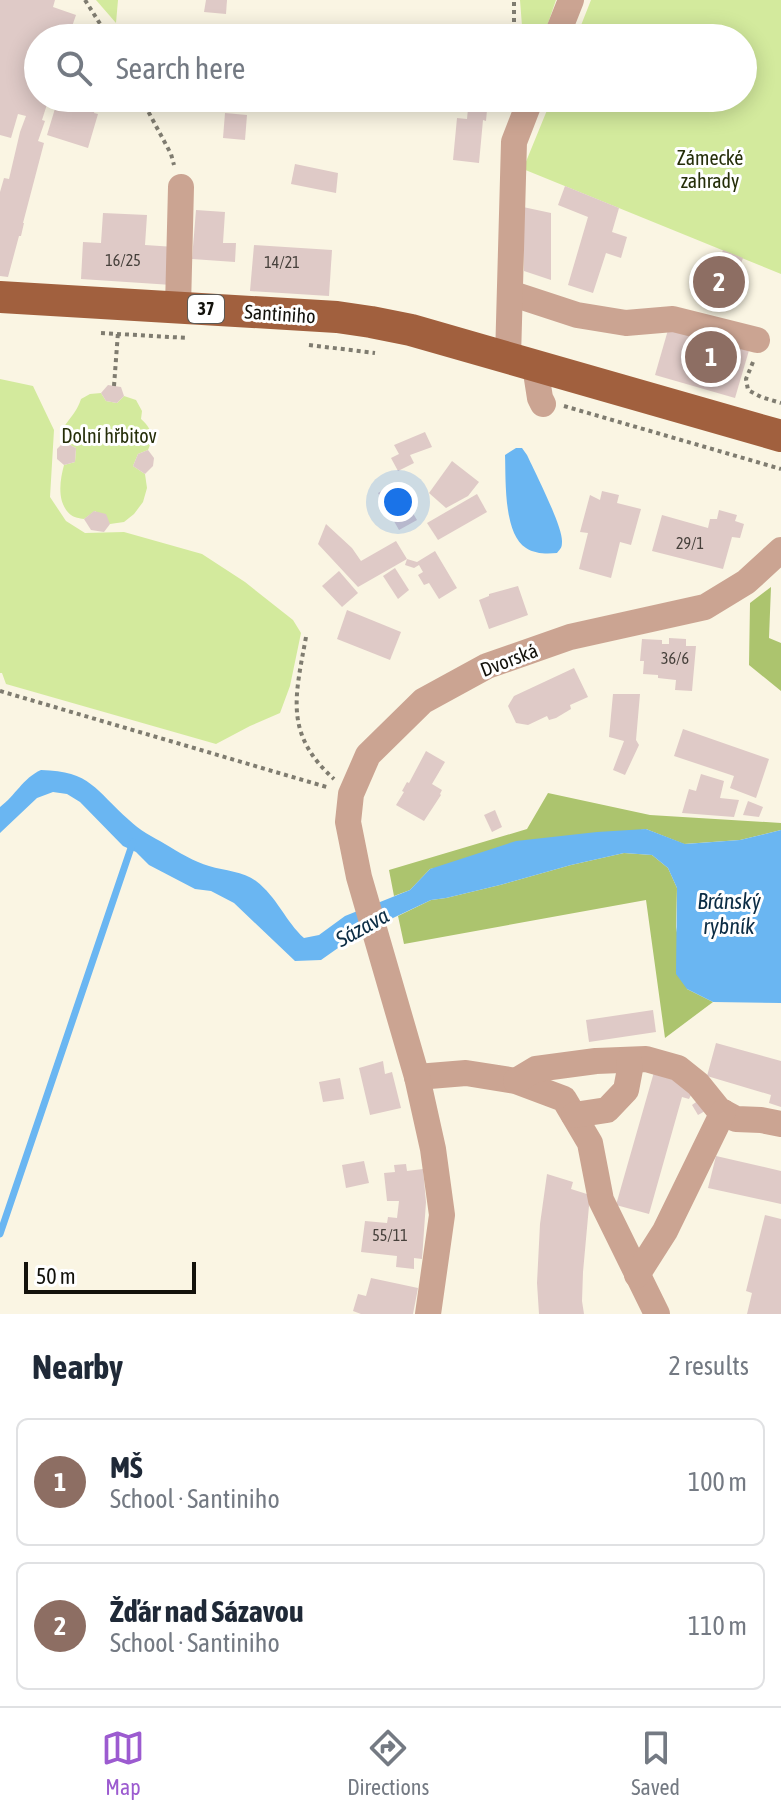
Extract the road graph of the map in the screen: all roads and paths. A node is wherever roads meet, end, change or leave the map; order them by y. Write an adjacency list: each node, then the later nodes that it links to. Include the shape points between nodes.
1 (85, 0): 4 (path)
2 (514, 0): 5 (path)
3 (571, 0): 6 (street)
4 (100, 24)
5 (514, 24)
6 (562, 24)
7 (148, 112): 9 (path)
8 (526, 112): 10 (street, via 514,142)
9 (181, 187): 12 (street)
10 (510, 293): 16 (street, via 577,315 626,323 673,319); 19 (street)
11 (0, 297): 13 (main road, Santiniho / 37)
12 (178, 307): 13 (main road, Santiniho / 37); 19 (main road, Santiniho / 37, via 371,322)
13 (119, 320): 14 (path); 15 (path); 20 (path)
14 (89, 331)
15 (197, 338)
16 (757, 340): 22 (path, via 746,386)
17 (307, 345): 18 (path)
18 (382, 354)
19 (522, 362): 21 (street); 23 (main road, Santiniho / 37)
20 (114, 386)
21 (542, 401): 24 (path)
22 (781, 403)
23 (781, 436)
24 (781, 469)
25 (781, 550): 28 (street, Dvorská, via 746,582 705,607 570,637 487,666 423,701 368,755)
26 (306, 637): 28 (path, via 296,717 302,740)
27 (0, 691): 28 (path)
28 (351, 794): 30 (street, Dvorská, via 348,822 359,877)
29 (629, 1060): 31 (street, via 536,1069); 32 (street, via 678,1068); 33 (street, via 626,1090 607,1110)
30 (417, 1077): 31 (street, via 466,1073); 36 (street, via 442,1215)
31 (516, 1081): 33 (street, via 564,1099)
32 (723, 1112): 34 (street, via 736,1119); 35 (street, via 665,1231)
33 (574, 1115): 35 (street, via 590,1143 601,1200)
34 (781, 1124)
35 (637, 1275): 37 (street)
36 (428, 1314)
37 (657, 1314)

